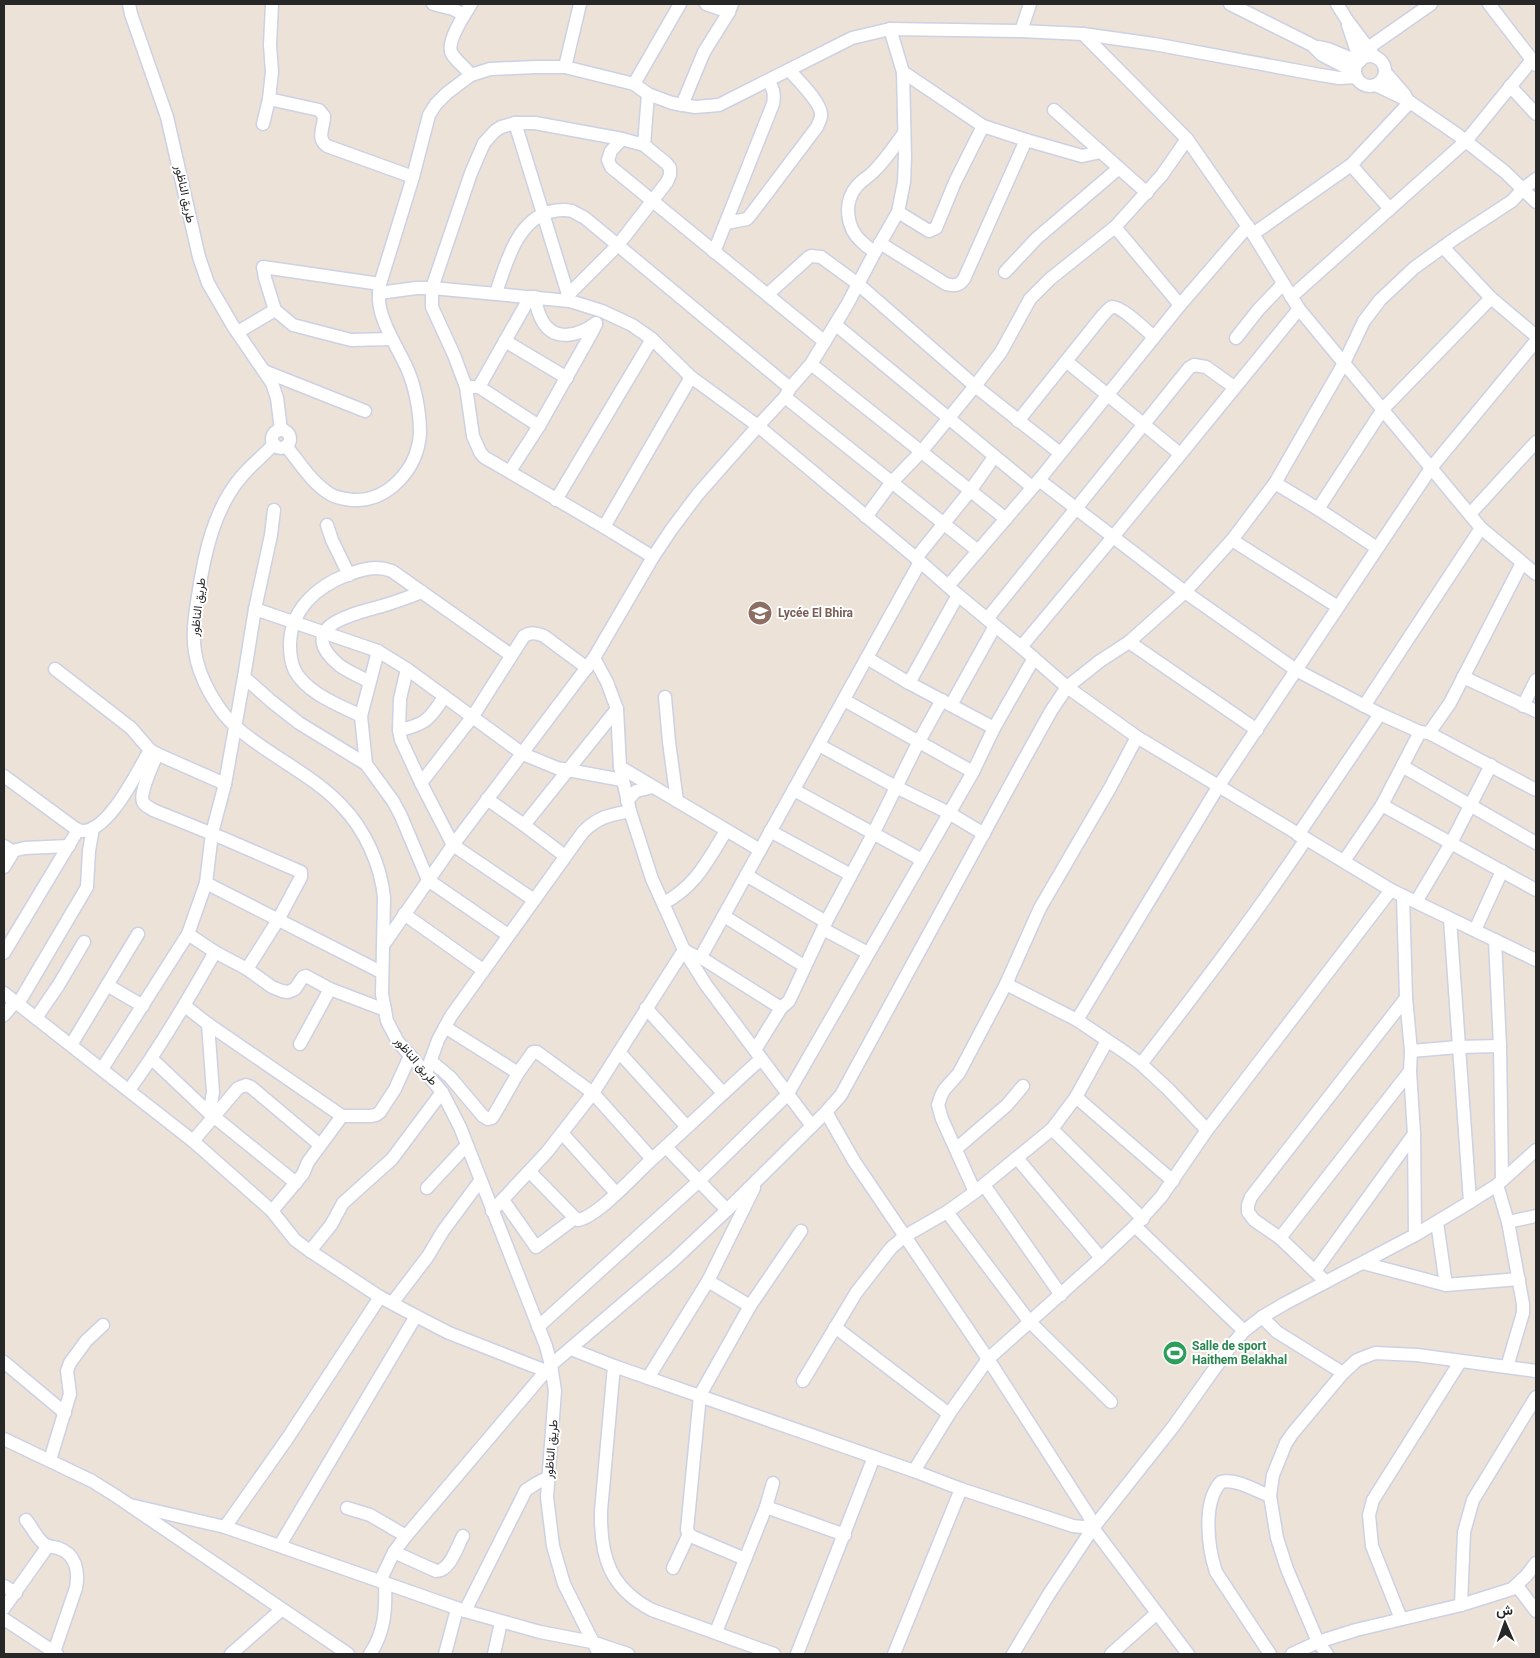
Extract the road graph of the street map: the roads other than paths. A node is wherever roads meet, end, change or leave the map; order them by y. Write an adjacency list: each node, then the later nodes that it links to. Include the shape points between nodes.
1 (129, 4): 81 (street, طريق الناظور, via 167,117 199,257 208,283)
2 (272, 4): 32 (street)
3 (433, 4): 14 (street)
4 (471, 4): 14 (street)
5 (580, 4): 21 (street)
6 (680, 4): 28 (street)
7 (706, 4): 13 (street)
8 (1030, 4): 17 (street)
9 (1233, 4): 22 (street, via 1312,45 1322,55)
10 (1338, 4): 15 (street)
11 (1431, 4): 19 (street)
12 (1489, 4): 20 (street)
13 (731, 8): 34 (street, via 704,52)
14 (464, 15): 26 (street, via 450,48 452,55)
15 (1347, 20): 19 (street); 22 (street)
16 (890, 29): 17 (street); 23 (street, via 852,38); 24 (street)
17 (1021, 31): 18 (street)
18 (1084, 34): 22 (street, via 1339,78); 42 (street)
19 (1371, 52): 22 (street); 25 (street, via 1382,62)
20 (1534, 63): 30 (street)
21 (565, 67): 26 (street, via 490,69); 28 (street)
22 (1358, 68): 29 (street, via 1363,85)
23 (789, 70): 27 (street); 57 (street, via 822,115 817,127 752,214)
24 (903, 72): 39 (street); 40 (street)
25 (1385, 72): 29 (street); 33 (street)
26 (472, 75): 49 (street, via 446,93 428,115)
27 (768, 80): 34 (street, via 719,105); 57 (street, via 773,88 773,104)
28 (634, 84): 31 (street)
29 (1376, 86): 33 (street)
30 (1510, 86): 36 (street); 44 (street)
31 (648, 94): 34 (street); 45 (street)
32 (269, 99): 38 (street); 49 (street, via 322,112 324,119 320,138 327,146)
33 (1408, 101): 44 (street); 47 (street)
34 (682, 105)
35 (1054, 110): 46 (street)
36 (1536, 114)
37 (515, 123): 41 (street, via 535,123); 56 (street); 68 (street, via 495,131 484,143)
38 (263, 124)
39 (983, 126): 43 (street); 55 (street, via 936,228 929,231)
40 (904, 133): 55 (street, via 904,182); 61 (street, via 850,198 847,212 851,227 861,242)
41 (622, 139): 45 (street); 53 (street, via 609,155 608,163)
42 (1187, 139): 51 (street); 59 (street)
43 (1026, 140): 46 (street, via 1082,156); 61 (street, via 960,284 946,284)
44 (1466, 141): 52 (street); 54 (street)
45 (644, 145): 53 (street, via 670,168 670,175)
46 (1101, 152): 48 (street)
47 (1350, 165): 54 (street); 59 (street)
48 (1119, 168): 51 (street); 64 (street, via 1037,238)
49 (413, 176): 67 (street)
50 (1536, 178): 52 (street)
51 (1147, 193): 58 (street)
52 (1532, 196): 62 (street, via 1512,201)
53 (652, 200): 60 (street); 63 (street)
54 (1390, 209): 72 (street)
55 (898, 212): 61 (street)
56 (542, 214): 60 (street, via 556,210 571,211 586,218); 69 (street, via 524,228 510,254); 73 (street)
57 (726, 223): 63 (street)
58 (1115, 227): 75 (street); 96 (street, via 1030,299 1001,352)
59 (1250, 230): 66 (street); 75 (street)
60 (618, 245): 73 (street); 99 (street)
61 (877, 247): 65 (street)
62 (1443, 247): 74 (street); 91 (street, via 1414,268 1372,308)
63 (714, 252): 70 (street)
64 (1005, 272)
65 (858, 284): 70 (street, via 821,257 811,256); 80 (street); 96 (street)
66 (1283, 284): 72 (street); 84 (street)
67 (380, 288): 68 (street); 77 (street, via 263,267); 85 (street, via 378,300)
68 (432, 288): 69 (street); 97 (street, via 432,307)
69 (496, 293): 71 (street)
70 (768, 294): 89 (street)
71 (533, 297): 73 (street); 79 (street, via 540,317 548,328 558,334 570,336); 87 (street)
72 (1291, 297): 76 (street)
73 (569, 298): 78 (street)
74 (1490, 298): 82 (street); 101 (street)
75 (1180, 305): 83 (street)
76 (1299, 309): 91 (street); 98 (street)
77 (274, 310): 81 (street); 85 (street, via 293,325 341,338)
78 (602, 311): 79 (street); 86 (street)
79 (596, 324): 95 (street)
80 (836, 325): 89 (street); 103 (street)
81 (238, 332): 93 (street, طريق الناظور)
82 (1536, 336)
83 (1154, 337): 90 (street, via 1123,311 1112,307); 100 (street)
84 (1236, 338)
85 (392, 339): 109 (street, via 414,390 420,434 416,452 402,477 390,490 358,500 331,495 310,478)
86 (652, 339): 94 (street); 120 (street)
87 (504, 341): 95 (street); 97 (street)
88 (1536, 341): 114 (street)
89 (825, 342): 92 (street)
90 (1066, 361): 100 (street); 104 (street)
91 (1344, 363): 101 (street); 118 (street)
92 (811, 364): 99 (street); 110 (street)
93 (264, 371): 102 (street); 109 (street, طريق الناظور, via 275,390 282,430 290,436 290,441)
94 (691, 377): 107 (street); 129 (street)
95 (567, 378): 106 (street)
96 (975, 386): 103 (street); 104 (street)
97 (473, 387): 106 (street); 115 (street, via 473,436 480,452)
98 (1234, 388): 105 (street, via 1206,367 1194,365); 112 (street)
99 (788, 392): 107 (street); 116 (street)
100 (1108, 395): 105 (street); 111 (street)
101 (1383, 409): 114 (street); 122 (street)
102 (365, 411)
103 (948, 418): 110 (street); 113 (street)
104 (1018, 420): 111 (street)
105 (1143, 424): 112 (street); 121 (street)
106 (540, 426): 115 (street)
107 (758, 426): 125 (street); 135 (street, via 698,494)
108 (1536, 442): 124 (street)
109 (280, 445): 176 (street, طريق الناظور, via 241,477 227,498 210,541 200,579 194,642 198,664 214,700)
110 (921, 452): 116 (street); 119 (street)
111 (1060, 453): 117 (street)
112 (1180, 454): 131 (street)
113 (994, 457): 117 (street); 119 (street)
114 (1431, 468): 124 (street); 133 (street)
115 (510, 471): 120 (street)
116 (891, 483): 125 (street); 127 (street)
117 (1035, 483): 121 (street); 126 (street)
118 (1276, 483): 122 (street); 132 (street)
119 (970, 491): 126 (street); 127 (street)
120 (556, 500): 129 (street)
121 (1076, 509): 131 (street); 146 (street)
122 (1318, 509): 133 (street)
123 (274, 510): 145 (street)
124 (1470, 514): 130 (street)
125 (866, 517): 136 (street)
126 (1006, 519): 134 (street)
127 (944, 524): 134 (street); 136 (street)
128 (327, 525): 138 (street)
129 (604, 527): 135 (street)
130 (1481, 528): 137 (street); 169 (street)
131 (1113, 537): 142 (street); 150 (street)
132 (1232, 540): 142 (street); 144 (street)
133 (1377, 548): 144 (street)
134 (978, 551): 140 (street)
135 (653, 557): 155 (street)
136 (918, 560): 140 (street); 153 (street)
137 (1522, 563): 139 (street); 160 (street)
138 (349, 574): 141 (street, via 381,567); 147 (street, via 313,594)
139 (1536, 574)
140 (948, 586): 143 (street)
141 (422, 592): 148 (street, via 347,616 328,626); 152 (street)
142 (1185, 592): 149 (street); 158 (street)
143 (958, 595): 146 (street); 163 (street)
144 (1338, 607): 158 (street)
145 (255, 608): 147 (street); 159 (street)
146 (991, 622): 150 (street); 168 (street)
147 (293, 623): 148 (street); 174 (street, via 290,653 296,672 312,691)
148 (324, 634): 151 (street); 162 (street, via 323,643 328,653 340,665)
149 (1129, 642): 164 (street); 179 (street)
150 (1021, 646): 154 (street)
151 (378, 651): 157 (street); 162 (street)
152 (511, 655): 155 (street, via 524,636 536,633); 175 (street)
153 (867, 658): 163 (street); 167 (street)
154 (1034, 658): 164 (street); 177 (street)
155 (590, 663): 171 (street, via 607,682); 185 (street)
156 (55, 669): 184 (street, via 132,728)
157 (407, 669): 166 (street); 178 (street, via 400,699)
158 (1296, 670): 169 (street); 179 (street)
159 (244, 677): 176 (street); 186 (street, via 300,723)
160 (1463, 677): 170 (street); 180 (street, via 1450,703)
161 (1536, 680): 170 (street)
162 (369, 682): 174 (street)
163 (909, 683): 168 (street)
164 (1067, 687): 181 (street); 213 (street)
165 (665, 696): 201 (street)
166 (444, 697): 175 (street); 178 (street, via 429,718 416,727)
167 (844, 700): 182 (street); 183 (street)
168 (947, 703): 177 (street); 182 (street)
169 (1364, 706): 173 (street)
170 (1523, 706): 172 (street)
171 (617, 709): 189 (street); 191 (street)
172 (1536, 711)
173 (1380, 714): 180 (street); 214 (street)
174 (361, 716): 186 (street)
175 (473, 716): 185 (street); 194 (street)
176 (235, 726): 193 (street); 247 (street, طريق الناظور, via 321,788 350,817 375,860 382,883)
177 (994, 728): 190 (street)
178 (400, 730): 194 (street, via 401,740)
179 (1257, 730): 197 (street)
180 (1424, 732): 187 (street); 188 (street)
181 (1137, 737): 197 (street); 258 (street, via 1040,908)
182 (918, 743): 190 (street); 196 (street)
183 (820, 745): 196 (street); 198 (street)
184 (154, 752): 193 (street); 207 (street, via 116,808); 211 (street, via 142,801)
185 (523, 754): 189 (street); 200 (street)
186 (366, 764): 228 (street, via 393,801)
187 (1491, 765): 199 (street); 204 (street)
188 (1402, 766): 202 (street); 204 (street)
189 (569, 770): 191 (street); 206 (street)
190 (973, 772): 205 (street)
191 (621, 773): 195 (street); 203 (street)
192 (4, 776): 208 (street)
193 (225, 784): 211 (street)
194 (421, 784): 217 (street)
195 (653, 787): 201 (street); 203 (street, via 636,791)
196 (896, 787): 205 (street); 212 (street)
197 (1218, 787): 214 (street); 271 (street)
198 (794, 790): 210 (street); 212 (street)
199 (1536, 790)
200 (487, 799): 206 (street); 217 (street)
201 (677, 801): 209 (street)
202 (1382, 805): 215 (street); 223 (street)
203 (628, 806): 221 (street, via 590,825); 235 (street, via 652,879)
204 (1470, 806): 215 (street); 216 (street)
205 (949, 813): 213 (street); 222 (street)
206 (524, 825): 221 (street)
207 (93, 828): 208 (street); 263 (street, via 87,887)
208 (78, 830): 218 (street)
209 (726, 831): 220 (street); 235 (street, via 697,878)
210 (770, 831): 220 (street); 227 (street)
211 (212, 833): 229 (street); 239 (street, via 300,870 302,877)
212 (873, 834): 222 (street); 227 (street)
213 (984, 834): 296 (street, via 851,1078)
214 (1302, 837): 223 (street); 284 (street, via 1269,895)
215 (1451, 843): 225 (street); 234 (street)
216 (1536, 843)
217 (453, 845): 228 (street); 233 (street)
218 (69, 846): 219 (street); 250 (street)
219 (8, 848): 224 (street)
220 (760, 850): 226 (street)
221 (565, 856): 233 (street)
222 (922, 860): 251 (street)
223 (1344, 861): 230 (street)
224 (4, 867)
225 (1502, 871): 231 (street); 241 (street)
226 (746, 875): 237 (street); 240 (street)
227 (851, 875): 240 (street)
228 (428, 880): 236 (street); 244 (street)
229 (206, 883): 239 (street); 243 (street)
230 (1391, 890): 232 (street); 302 (street)
231 (1536, 890)
232 (1404, 896): 234 (street); 262 (street)
233 (534, 900): 244 (street)
234 (1416, 902): 238 (street)
235 (664, 904): 248 (street)
236 (404, 914): 247 (street); 256 (street)
237 (724, 916): 253 (street); 254 (street)
238 (1450, 918): 241 (street); 278 (street)
239 (278, 920): 255 (street); 257 (street)
240 (825, 926): 251 (street); 254 (street)
241 (1475, 930): 245 (street)
242 (138, 934): 259 (street)
243 (188, 934): 249 (street); 264 (street)
244 (508, 935): 256 (street)
245 (1495, 940): 252 (street); 277 (street)
246 (84, 942): 270 (street)
247 (384, 944): 257 (street, طريق الناظور)
248 (684, 950): 253 (street); 266 (street); 281 (street)
249 (215, 952): 255 (street); 265 (street)
250 (4, 953)
251 (868, 954): 294 (street)
252 (1535, 955)
253 (700, 957): 267 (street)
254 (804, 966): 267 (street, via 789,1001)
255 (247, 969): 260 (street, via 285,992 295,989 306,976)
256 (483, 970): 273 (street)
257 (381, 972): 268 (street, طريق الناظور)
258 (1006, 984): 271 (street); 309 (street, via 960,1073 944,1090 938,1105)
259 (108, 985): 264 (street); 276 (street)
260 (330, 989): 268 (street); 275 (street)
261 (4, 992): 263 (street)
262 (1406, 998): 279 (street); 337 (street, via 1251,1197 1248,1212)
263 (16, 1003): 269 (street); 270 (street)
264 (143, 1006): 286 (street)
265 (185, 1006): 272 (street); 283 (street)
266 (646, 1008): 280 (street); 293 (street)
267 (781, 1008): 281 (street)
268 (385, 1010): 282 (street, طريق الناظور, via 391,1030)
269 (4, 1015)
270 (36, 1018): 276 (street)
271 (1077, 1020): 274 (street)
272 (208, 1024): 297 (street, via 212,1092); 298 (street)
273 (445, 1027): 285 (street); 288 (street)
274 (1107, 1041): 284 (street); 295 (street)
275 (300, 1044)
276 (72, 1045): 286 (street)
277 (1500, 1046): 278 (street); 318 (street)
278 (1458, 1047): 279 (street); 324 (street)
279 (1411, 1051): 287 (street)
280 (620, 1052): 292 (street); 300 (street)
281 (758, 1055): 293 (street); 294 (street)
282 (410, 1056): 285 (street, طريق الناظور); 298 (street, via 380,1112 370,1116)
283 (152, 1059): 290 (street); 297 (street)
284 (1141, 1064): 302 (street)
285 (428, 1067): 288 (street, via 450,1077 488,1119 494,1115); 291 (street, طريق الناظور)
286 (102, 1069): 290 (street)
287 (1410, 1071): 304 (street); 337 (street)
288 (518, 1073): 292 (street, via 533,1052 537,1052)
289 (1023, 1086): 309 (street, via 1007,1105)
290 (129, 1090): 305 (street)
291 (442, 1092): 307 (street, طريق الناظور); 338 (street, via 392,1159 343,1203 331,1225)
292 (593, 1093): 303 (street); 312 (street)
293 (723, 1093): 300 (street)
294 (787, 1095): 299 (street); 317 (street)
295 (1076, 1097): 301 (street); 316 (street)
296 (826, 1112): 299 (street); 336 (street, via 854,1161)
297 (209, 1113): 305 (street); 306 (street, via 240,1086 248,1085); 319 (street)
298 (342, 1116): 306 (street)
299 (812, 1126): 314 (street)
300 (687, 1128): 308 (street)
301 (1052, 1129): 311 (street); 331 (street)
302 (1207, 1130): 316 (street)
303 (562, 1133): 313 (street); 322 (street)
304 (1414, 1134): 335 (street); 341 (street)
305 (193, 1141): 325 (street)
306 (320, 1145): 319 (street)
307 (466, 1146): 315 (street, طريق الناظور); 320 (street)
308 (666, 1147): 312 (street); 317 (street)
309 (956, 1149): 321 (street)
310 (1536, 1150): 318 (street)
311 (1017, 1158): 321 (street); 339 (street)
312 (652, 1159): 322 (street)
313 (530, 1172): 323 (street); 330 (street)
314 (758, 1178): 326 (street); 343 (street)
315 (480, 1181): 327 (street, طريق الناظور); 348 (street)
316 (1173, 1181): 331 (street)
317 (698, 1182): 326 (street); 354 (street)
318 (1500, 1182): 324 (street); 333 (street)
319 (296, 1183): 325 (street)
320 (427, 1188)
321 (979, 1189): 328 (street); 346 (street)
322 (616, 1193): 330 (street, via 589,1217)
323 (503, 1200): 327 (street); 330 (street, via 536,1246)
324 (1470, 1202): 332 (street)
325 (272, 1210): 338 (street, via 295,1240)
326 (727, 1210): 357 (street)
327 (492, 1211): 354 (street, طريق الناظور)
328 (947, 1212): 336 (street); 352 (street)
329 (1536, 1216): 333 (street)
330 (575, 1218)
331 (1139, 1222): 339 (street); 356 (street)
332 (1437, 1222): 335 (street); 345 (street)
333 (1508, 1222): 342 (street)
334 (801, 1231): 349 (street)
335 (1415, 1235): 340 (street)
336 (906, 1236): 355 (street, via 873,1270); 358 (street)
337 (1280, 1238): 341 (street)
338 (310, 1251): 347 (street)
339 (1101, 1258): 346 (street)
340 (1364, 1263): 344 (street); 345 (street)
341 (1315, 1270): 344 (street)
342 (1519, 1279): 345 (street); 362 (street, via 1523,1313)
343 (708, 1281): 349 (street); 366 (street)
344 (1326, 1282): 351 (street)
345 (1446, 1285)
346 (1061, 1295): 352 (street)
347 (380, 1297): 348 (street); 386 (street)
348 (393, 1302): 350 (street)
349 (750, 1306): 368 (street)
350 (416, 1316): 363 (street, via 449,1333); 393 (street)
351 (1262, 1318): 356 (street); 365 (street, via 1278,1332)
352 (1029, 1321): 358 (street); 370 (street)
353 (103, 1325): 371 (street, via 70,1363 67,1371 70,1392)
354 (538, 1327): 363 (street, طريق الناظور)
355 (835, 1327): 367 (street); 372 (street)
356 (1244, 1331): 388 (street)
357 (570, 1349): 361 (street); 363 (street)
358 (988, 1359): 372 (street); 388 (street, via 1090,1516)
359 (4, 1362): 371 (street)
360 (1460, 1362): 362 (street); 365 (street, via 1375,1353 1357,1360); 410 (street, via 1374,1500 1369,1515 1372,1546)
361 (614, 1366): 366 (street); 412 (street, via 601,1511 601,1533 608,1564 614,1579 637,1602)
362 (1507, 1367): 364 (street)
363 (549, 1368): 377 (street, طريق الناظور, via 554,1391); 391 (street)
364 (1536, 1371)
365 (1343, 1373): 380 (street, via 1286,1443 1273,1475)
366 (648, 1378): 368 (street)
367 (803, 1381)
368 (700, 1396): 374 (street); 389 (street, via 686,1525)
369 (1536, 1397): 403 (street, via 1473,1500 1464,1532)
370 (1111, 1402)
371 (65, 1413): 375 (street)
372 (949, 1414): 376 (street)
373 (4, 1438): 375 (street)
374 (874, 1457): 376 (street); 390 (street)
375 (50, 1460): 381 (street)
376 (914, 1471): 379 (street)
377 (549, 1477): 406 (street, via 526,1490); 413 (street, طريق الناظور, via 547,1497 558,1569)
378 (773, 1483): 382 (street)
379 (961, 1489): 388 (street, via 1073,1526); 425 (street)
380 (1270, 1496): 414 (street, via 1277,1538 1287,1569); 429 (street, via 1240,1484 1221,1482 1213,1495 1208,1524 1216,1572)
381 (130, 1505): 384 (street); 387 (street)
382 (766, 1507): 390 (street); 396 (street)
383 (347, 1508): 391 (street, via 370,1515)
384 (170, 1514): 386 (street); 387 (street)
385 (26, 1520): 394 (street)
386 (225, 1527): 393 (street)
387 (164, 1528): 405 (street)
388 (1093, 1528): 408 (street); 426 (street)
389 (688, 1534): 396 (street); 398 (street)
390 (845, 1535): 424 (street)
391 (406, 1536): 395 (street)
392 (463, 1536): 395 (street, via 441,1571)
393 (280, 1545): 399 (street)
394 (48, 1546): 402 (street); 415 (street, via 58,1548 73,1559 78,1578)
395 (394, 1552): 399 (street)
396 (745, 1559): 412 (street)
397 (1536, 1563): 401 (street)
398 (673, 1568)
399 (383, 1582): 406 (street); 418 (street, via 386,1608 383,1626)
400 (4, 1586): 402 (street)
401 (1517, 1586): 403 (street); 407 (street)
402 (16, 1593): 404 (street)
403 (1461, 1605): 410 (street)
404 (4, 1608)
405 (281, 1610): 416 (street); 417 (street)
406 (461, 1610): 411 (street); 419 (street)
407 (1536, 1611)
408 (1156, 1612): 427 (street); 428 (street)
409 (4, 1619): 415 (street)
410 (1401, 1619): 414 (street)
411 (501, 1622): 413 (street); 420 (street)
412 (716, 1632): 423 (street)
413 (592, 1642): 421 (street, طريق الناظور); 422 (street)
414 (1318, 1642): 430 (street); 431 (street)
415 (56, 1653)
416 (232, 1654)
417 (348, 1654)
418 (370, 1654)
419 (444, 1654)
420 (494, 1654)
421 (599, 1654)
422 (628, 1654)
423 (774, 1654)
424 (797, 1654)
425 (894, 1654)
426 (1013, 1654)
427 (1111, 1654)
428 (1188, 1654)
429 (1270, 1654)
430 (1292, 1654)
431 (1327, 1654)

